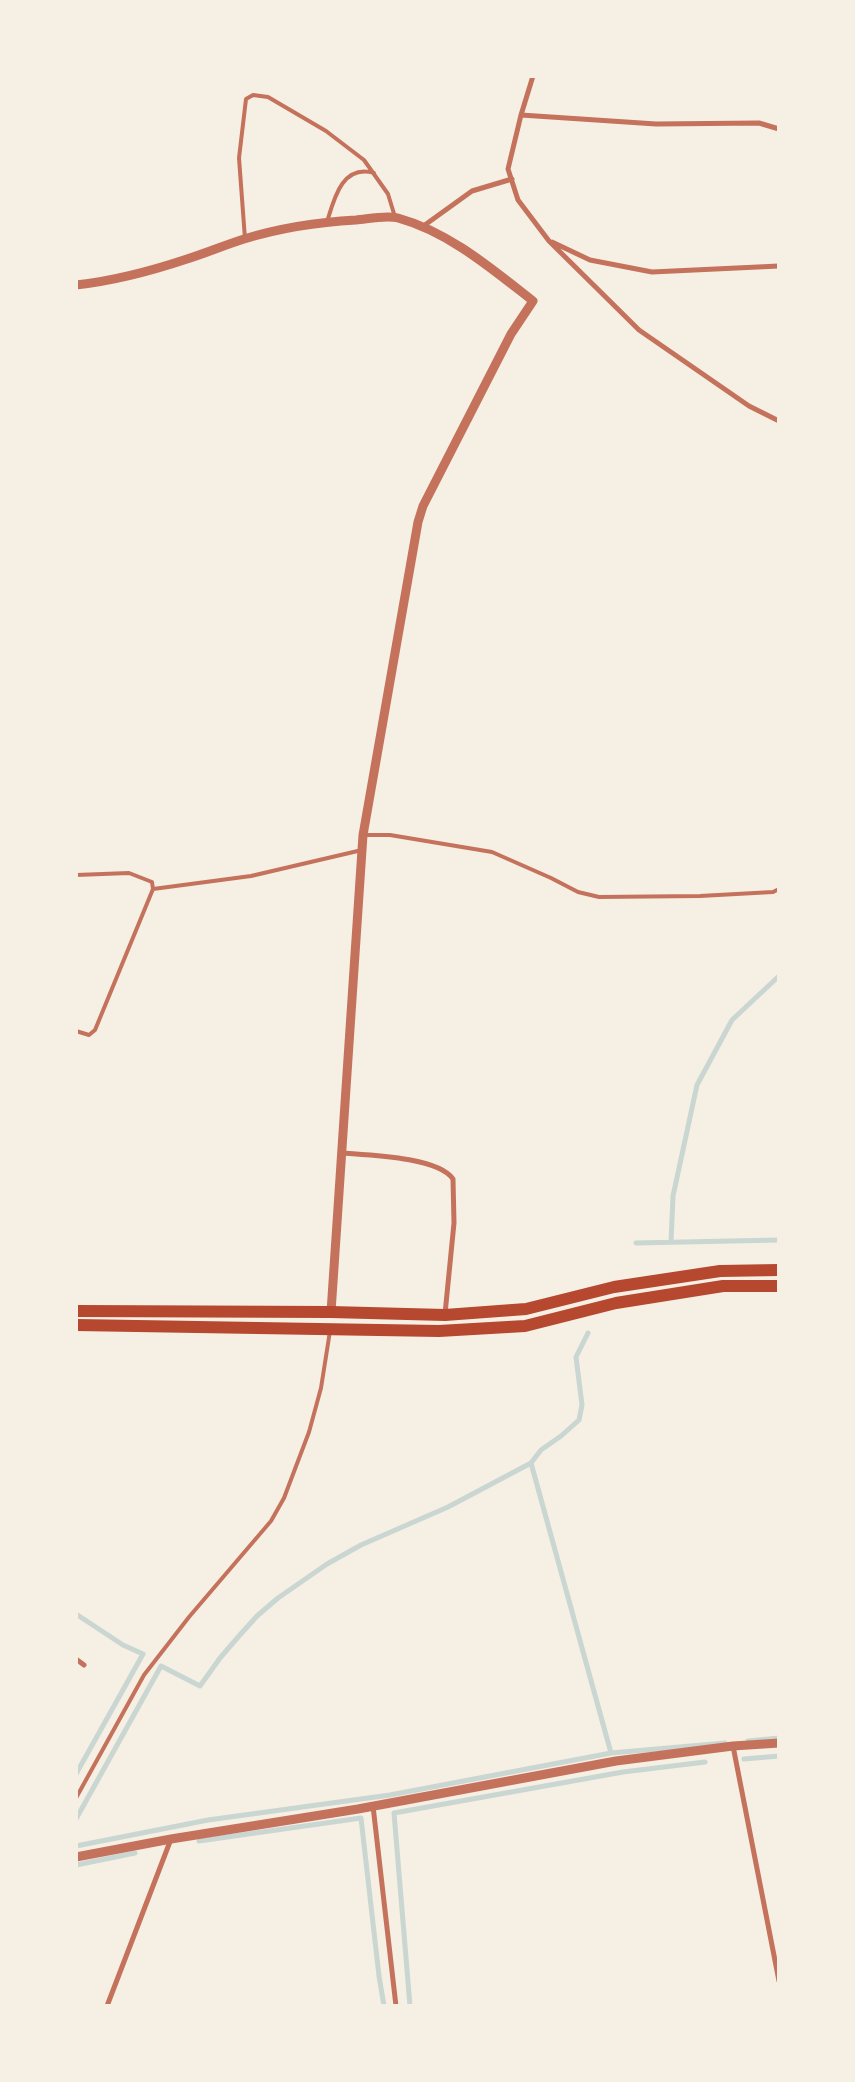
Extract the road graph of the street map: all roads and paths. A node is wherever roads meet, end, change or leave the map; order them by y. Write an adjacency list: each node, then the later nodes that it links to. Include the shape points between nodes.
1 (533, 76): 2 (street)
2 (521, 115): 3 (street, via 656,124 759,123); 5 (street, via 508,169)
3 (779, 129)
4 (374, 173): 6 (lane, via 388,194); 7 (lane, via 359,172 345,180 336,191); 9 (lane, via 364,160 326,131 268,96 249,96 242,117 239,158)
5 (512, 180): 8 (street, via 472,191); 10 (street, via 518,200)
6 (395, 218): 7 (street); 8 (street)
7 (328, 222): 9 (street)
8 (422, 227): 14 (street, via 492,268 533,301 511,334 423,506)
9 (245, 239): 12 (street, via 187,260)
10 (549, 241): 11 (street, via 590,260 652,272); 13 (street, via 639,330 748,406)
11 (779, 266)
12 (76, 285)
13 (779, 421)
14 (363, 835): 15 (street); 18 (lane, via 390,835 492,852 593,896 700,896)
15 (362, 850): 17 (lane, via 251,876); 20 (street)
16 (76, 875): 17 (lane, via 129,873 152,882)
17 (153, 889): 19 (lane, via 95,1030 89,1035)
18 (779, 889)
19 (76, 1030)
20 (343, 1153): 24 (street); 25 (street, via 391,1156 431,1165 453,1179 454,1223)
21 (779, 1270): 25 (main road, via 720,1270 614,1287 526,1308)
22 (779, 1286): 27 (main road, via 723,1286 601,1306 525,1326 439,1331)
23 (76, 1311): 24 (main road)
24 (331, 1312): 25 (main road)
25 (445, 1315)
26 (76, 1325): 27 (main road)
27 (330, 1329): 32 (lane, via 321,1388 309,1432 284,1498 271,1520 144,1675)
28 (76, 1659): 29 (street)
29 (84, 1665)
30 (779, 1743): 31 (street)
31 (733, 1748): 33 (street, via 616,1761); 36 (street)
32 (76, 1798)
33 (373, 1806): 34 (street); 38 (street)
34 (170, 1839): 35 (street); 37 (street)
35 (76, 1857)
36 (779, 1981)
37 (107, 2006)
38 (396, 2006)

